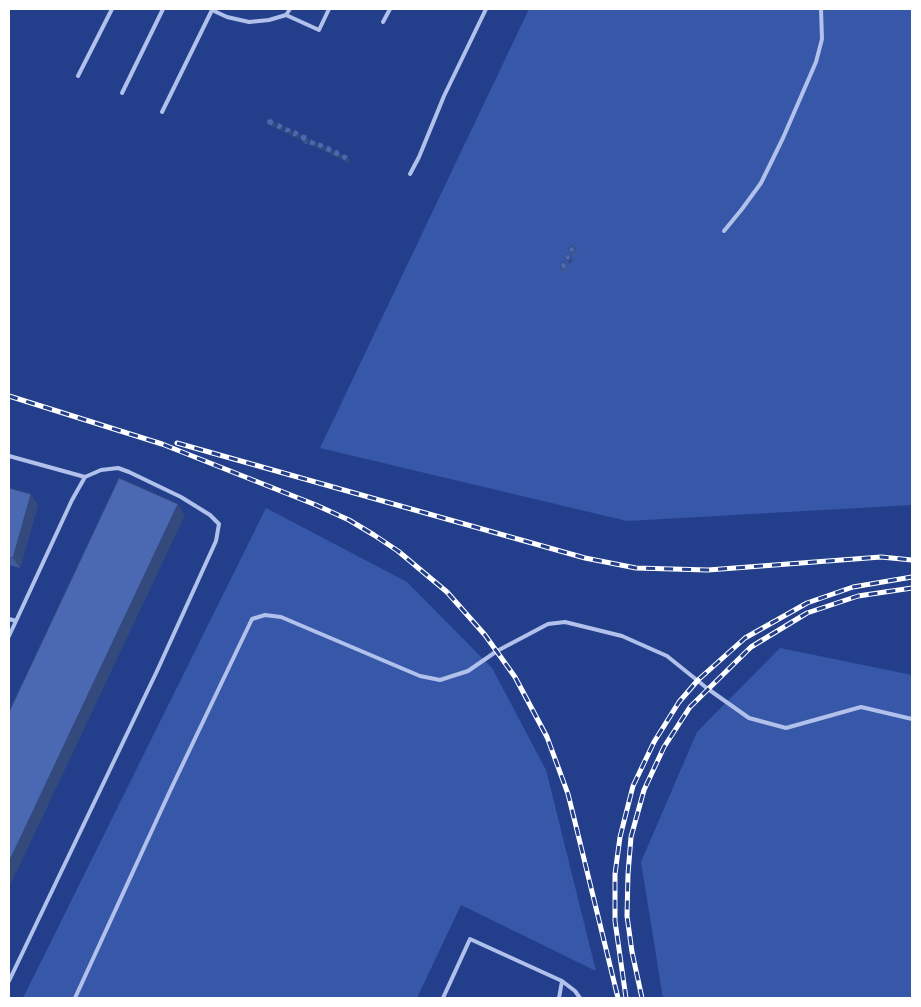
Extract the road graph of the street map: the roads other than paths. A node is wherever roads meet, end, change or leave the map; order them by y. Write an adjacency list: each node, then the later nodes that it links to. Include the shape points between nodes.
1 (112, 9): 11 (lane)
2 (163, 9): 12 (lane)
3 (211, 9): 9 (lane, via 249,22); 13 (lane)
4 (290, 9): 9 (lane)
5 (329, 9): 9 (lane, via 319,30)
6 (390, 9): 10 (lane)
7 (486, 9): 14 (lane)
8 (821, 9): 15 (lane, via 822,39 816,62 783,138 761,182)
9 (286, 15)
10 (383, 22)
11 (78, 76)
12 (122, 93)
13 (162, 112)
14 (410, 174)
15 (724, 231)
16 (9, 456): 17 (lane)
17 (85, 477): 19 (lane); 22 (lane, via 101,470 118,468 181,497 219,524 216,541 157,671)
18 (9, 619): 19 (lane)
19 (16, 621): 20 (lane)
20 (9, 636)
21 (912, 719): 24 (lane, via 861,707 786,728 749,718 667,656 622,636 565,622 548,624 497,651 468,671 440,680 420,676 281,617 265,615 252,619)
22 (9, 981)
23 (562, 981): 25 (lane, via 470,939); 26 (lane); 27 (lane)
24 (76, 998)
25 (442, 998)
26 (559, 998)
27 (580, 998)

